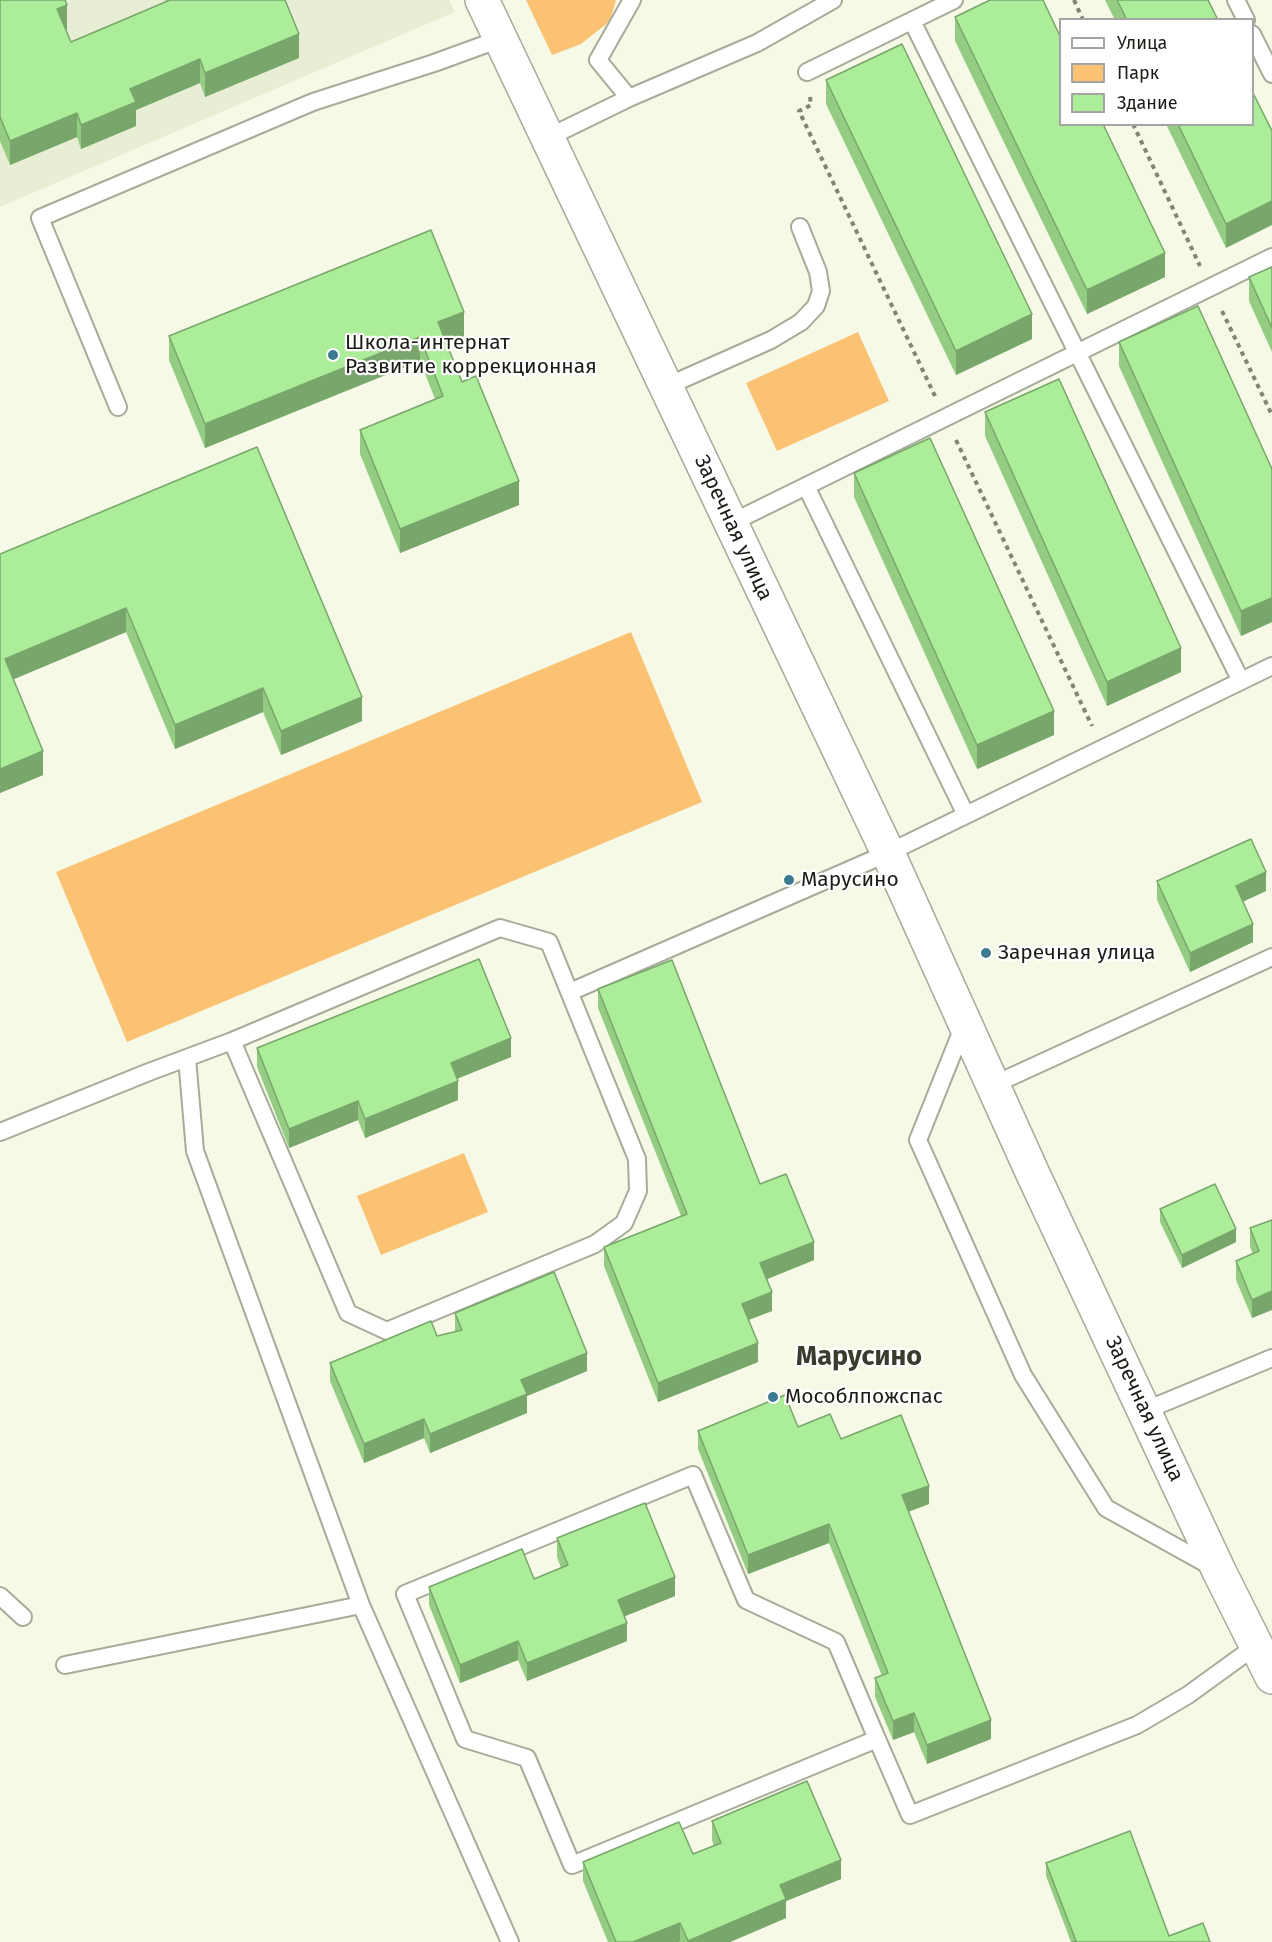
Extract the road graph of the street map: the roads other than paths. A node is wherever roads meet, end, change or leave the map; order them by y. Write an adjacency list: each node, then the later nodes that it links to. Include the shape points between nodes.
1 (482, 0): 9 (street, Заречная улица)
2 (632, 0): 12 (lane, via 598,60)
3 (833, 0): 12 (lane, via 757,43)
4 (954, 0): 7 (lane)
5 (1236, 0): 6 (lane)
6 (1245, 18)
7 (912, 21): 10 (lane); 16 (lane)
8 (1254, 38): 11 (lane)
9 (500, 39): 13 (street, Заречная улица); 18 (lane, via 313,102 40,218)
10 (807, 72)
11 (1272, 74)
12 (628, 98): 13 (lane)
13 (547, 138): 17 (street, Заречная улица)
14 (800, 227): 17 (lane, via 818,272 821,291 816,306 801,322 771,340)
15 (1272, 257): 16 (lane)
16 (1078, 352): 19 (lane); 22 (lane)
17 (666, 387): 20 (street, Заречная улица)
18 (118, 407)
19 (806, 486): 20 (lane); 23 (lane)
20 (731, 523): 24 (street, Заречная улица)
21 (1272, 666): 22 (lane)
22 (1241, 681): 23 (lane)
23 (966, 815): 24 (lane)
24 (888, 853): 26 (lane); 27 (street, Заречная улица)
25 (1272, 957): 30 (lane)
26 (570, 992): 28 (lane, via 549,942 500,928); 28 (lane, via 637,1160 638,1191 624,1223 595,1245 387,1331 348,1313)
27 (965, 1022): 30 (street, Заречная улица); 34 (lane, via 918,1140 1023,1375 1106,1508)
28 (232, 1041): 29 (lane)
29 (187, 1058): 31 (lane); 36 (lane, via 195,1151)
30 (993, 1085): 33 (street, Заречная улица)
31 (0, 1131)
32 (1272, 1358): 33 (lane)
33 (1144, 1412): 34 (street, Заречная улица)
34 (1219, 1571): 38 (street, Заречная улица)
35 (0, 1596): 37 (lane)
36 (361, 1605): 39 (lane); 42 (lane)
37 (22, 1617)
38 (1257, 1645): 40 (street, Заречная улица); 41 (lane, via 1188,1695 1137,1725 910,1815)
39 (65, 1665)
40 (1272, 1677)
41 (877, 1739): 41 (lane, via 836,1642 746,1600 693,1475 405,1594 465,1739 527,1758 572,1865)
42 (510, 1942)

